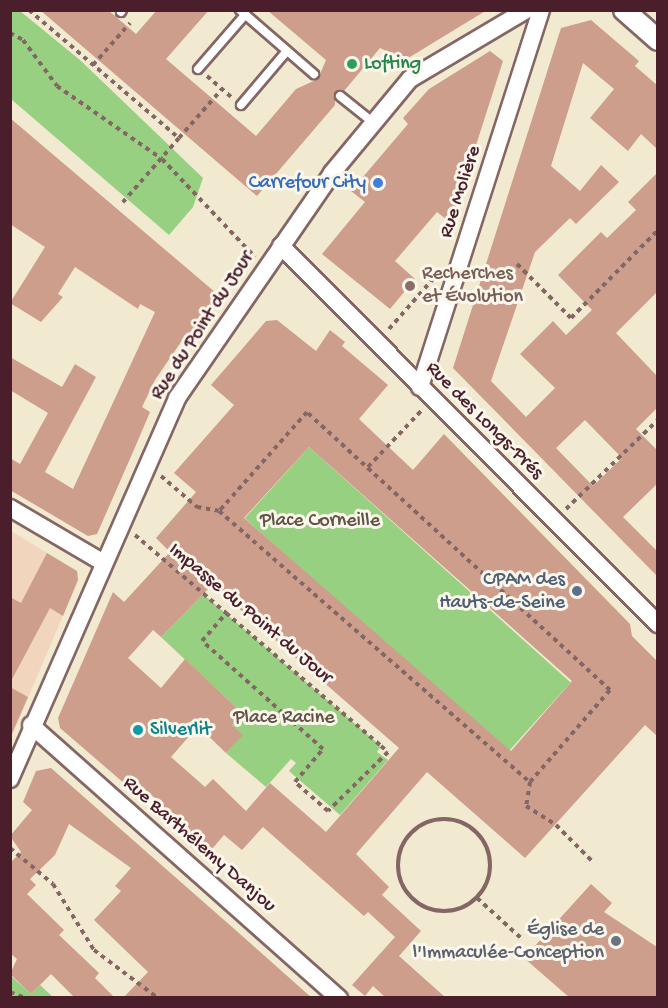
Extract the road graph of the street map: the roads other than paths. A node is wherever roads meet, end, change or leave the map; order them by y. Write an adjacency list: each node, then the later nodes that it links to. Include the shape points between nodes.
1 (526, 10): 11 (street, Rue du Point du Jour, via 410,79)
2 (541, 10): 13 (street, Rue Molière)
3 (624, 10): 5 (street)
4 (242, 13): 6 (lane); 7 (lane)
5 (657, 40)
6 (287, 51): 8 (lane); 10 (lane)
7 (198, 69)
8 (314, 74)
9 (340, 96): 11 (lane)
10 (241, 105)
11 (374, 123): 12 (street, Rue du Point du Jour)
12 (281, 246): 13 (street, Rue des Longs-Prés); 15 (street, Rue du Point du Jour, via 177,398)
13 (420, 387): 16 (street, Rue des Longs-Prés)
14 (10, 508): 15 (street)
15 (102, 562): 17 (street, Rue du Point du Jour)
16 (657, 624)
17 (31, 725): 18 (street, Rue du Point du Jour); 19 (street, Rue Barthélemy Danjou)
18 (10, 779)
19 (339, 998)

